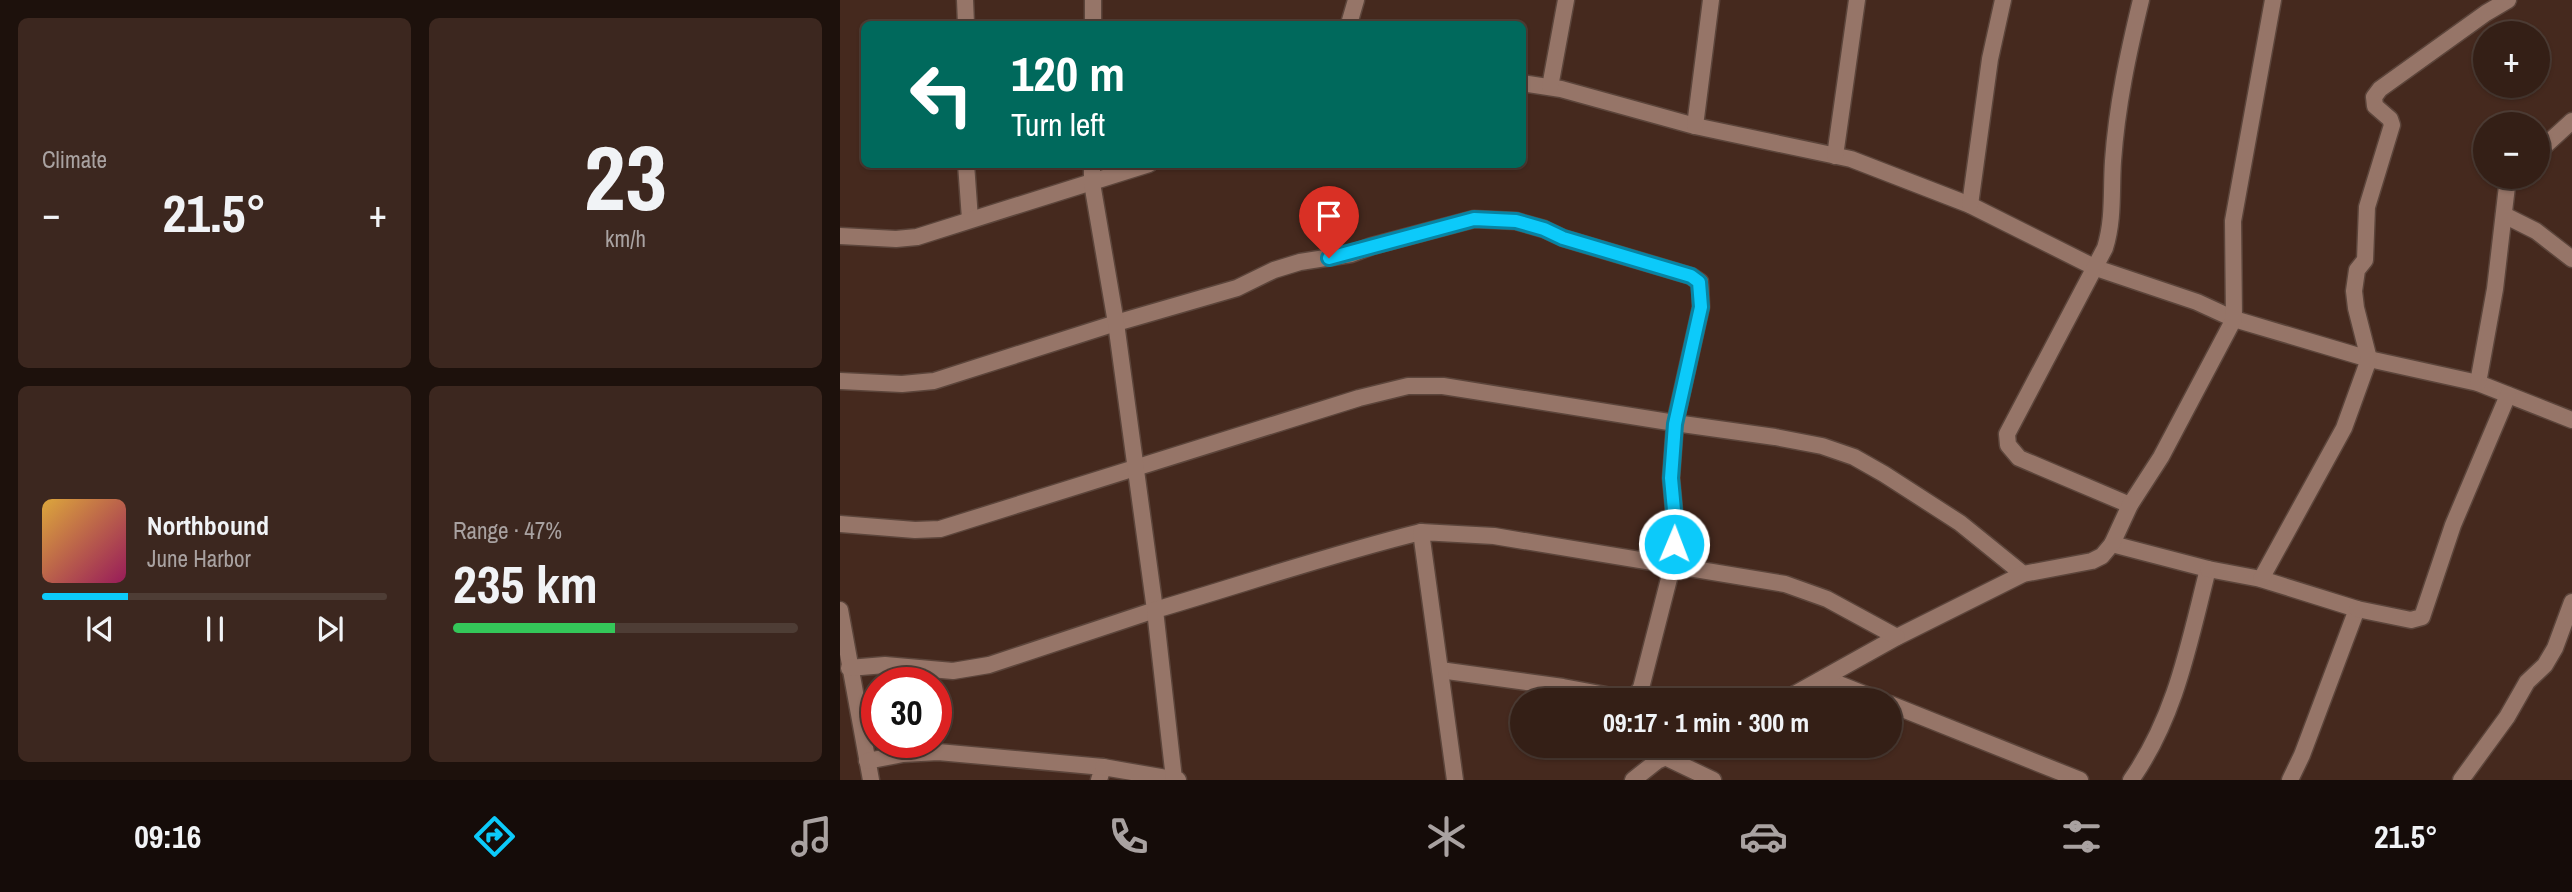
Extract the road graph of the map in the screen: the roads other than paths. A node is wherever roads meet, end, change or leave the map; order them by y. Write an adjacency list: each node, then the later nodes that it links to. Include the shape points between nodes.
1 (965, 0): 11 (street)
2 (1093, 0): 12 (street)
3 (1356, 0): 13 (street)
4 (1566, 0): 15 (street)
5 (1711, 0): 17 (street)
6 (1857, 0): 19 (street)
7 (2003, 0): 25 (street)
8 (2141, 0): 30 (street, via 2122,79 2110,231)
9 (2273, 0): 31 (street, via 2233,221)
10 (2508, 0): 33 (street, via 2374,97 2375,106 2392,125 2367,208 2365,260 2357,270 2354,291)
11 (966, 21)
12 (1093, 21)
13 (1350, 21)
14 (1526, 84): 15 (street)
15 (1550, 87): 17 (street)
16 (2572, 121): 18 (street)
17 (1695, 126): 19 (street)
18 (2550, 141)
19 (1835, 156): 25 (street)
20 (966, 168): 27 (street)
21 (1092, 168): 23 (street)
22 (1137, 168): 23 (street)
23 (1092, 183): 27 (street); 32 (street)
24 (2507, 189): 26 (street)
25 (1970, 205): 30 (street)
26 (2504, 215): 29 (street, via 2536,231); 35 (street)
27 (970, 219): 28 (street, via 917,237)
28 (840, 236)
29 (2572, 259)
30 (2096, 268): 31 (street); 40 (street, via 2007,434 2008,446 2019,458)
31 (2234, 319): 33 (street); 40 (street, via 2161,457)
32 (1116, 323): 34 (street, via 934,381); 38 (street, via 1237,288 1300,262 1351,254 1474,219 1516,221 1699,282 1701,307); 39 (street)
33 (2369, 359): 35 (street); 47 (street, via 2344,428)
34 (840, 381)
35 (2478, 383): 36 (street)
36 (2508, 395): 37 (street); 49 (street, via 2453,526 2422,617 2412,620)
37 (2572, 420)
38 (1675, 424): 39 (street, via 1443,386 1408,386); 44 (street); 46 (street, via 1775,437 1854,457 1960,523)
39 (1137, 466): 41 (street, via 940,529); 51 (street)
40 (2130, 505): 43 (street)
41 (840, 524)
42 (1421, 532): 44 (street, via 1494,536); 51 (street); 54 (street)
43 (2112, 544): 45 (street); 46 (street, via 2092,561)
44 (1672, 567): 52 (street, via 1785,584 1827,598); 54 (street, via 1641,688 1635,696 1622,698)
45 (2208, 569): 47 (street); 69 (street, via 2170,710)
46 (2024, 574): 52 (street)
47 (2261, 579): 49 (street)
48 (2572, 602): 71 (street, via 2556,648 2527,682)
49 (2357, 609): 70 (street)
50 (840, 610): 53 (street)
51 (1155, 610): 53 (street, via 989,665 953,671 885,665); 64 (street)
52 (1897, 637): 55 (street)
53 (849, 668): 61 (street)
54 (1440, 670): 65 (street)
55 (1824, 678): 56 (street); 57 (street)
56 (1806, 688)
57 (1849, 688)
58 (1902, 710): 68 (street)
59 (1664, 758): 66 (street)
60 (1667, 758): 67 (street)
61 (867, 761): 62 (street, via 939,752); 63 (street)
62 (1101, 773): 64 (street)
63 (871, 780)
64 (1176, 780)
65 (1455, 780)
66 (1633, 780)
67 (1713, 780)
68 (2080, 780)
69 (2131, 780)
70 (2290, 780)
71 (2461, 780)

